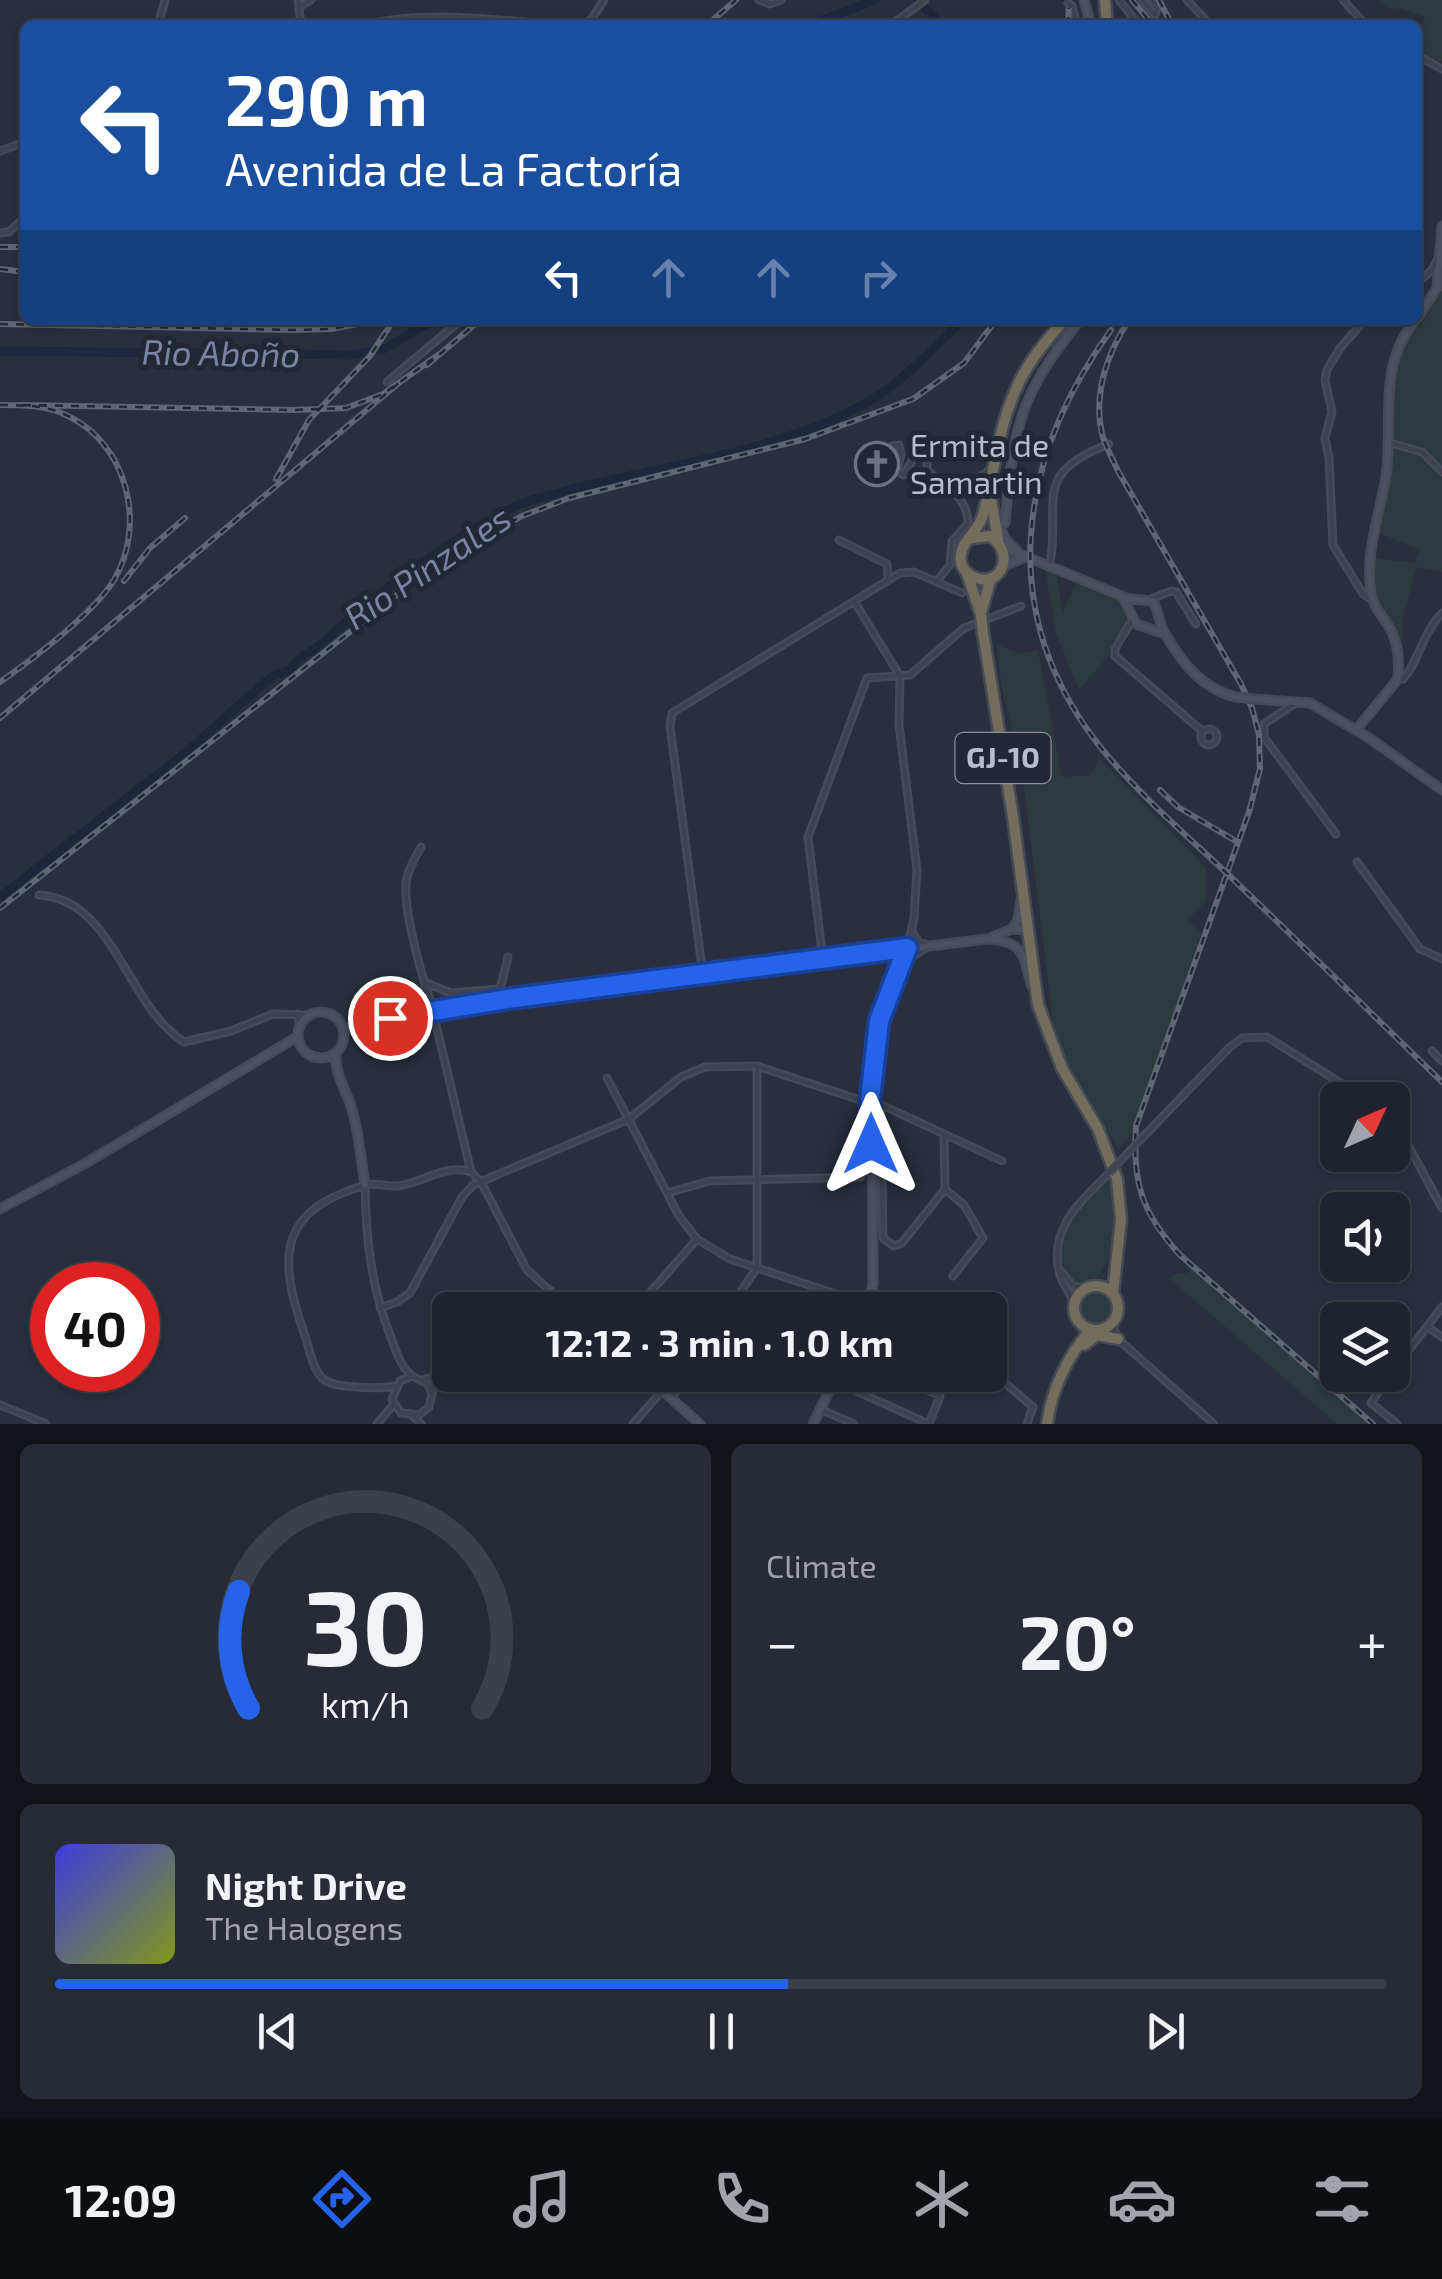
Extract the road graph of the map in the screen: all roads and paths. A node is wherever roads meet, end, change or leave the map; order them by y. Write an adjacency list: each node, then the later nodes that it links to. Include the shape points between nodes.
1 (312, 0): 10 (street)
2 (759, 0): 3 (street)
3 (781, 0)
4 (925, 0): 13 (street)
5 (1119, 0): 14 (street)
6 (1142, 0): 7 (street, via 1155,15)
7 (1152, 0)
8 (1188, 0): 15 (street)
9 (1343, 0): 16 (street)
10 (300, 3)
11 (394, 20): 12 (street)
12 (518, 20)
13 (900, 20)
14 (1135, 20)
15 (1206, 20)
16 (1361, 20)
17 (1442, 226): 18 (street)
18 (1438, 258): 19 (street); 20 (street)
19 (1422, 277)
20 (1440, 288): 21 (street)
21 (1422, 311)
22 (455, 325): 27 (street)
23 (1059, 325): 31 (highway, GJ-10, via 1015,392)
24 (1076, 325): 35 (street, via 1042,368 1020,416)
25 (1361, 325): 51 (street, via 1328,370 1332,412 1325,438 1333,546)
26 (1413, 325): 28 (street, via 1390,379)
27 (387, 382)
28 (1387, 442): 32 (street, via 1422,452); 51 (street, via 1370,548)
29 (1110, 444): 40 (street, via 1070,464 1055,486)
30 (879, 456): 34 (street, via 899,445 897,471 904,474 922,442 927,470)
31 (994, 467): 33 (highway, GJ-10); 34 (street); 36 (highway, GJ-10)
32 (1442, 472)
33 (992, 489): 38 (highway, GJ-10, via 991,514); 39 (street, via 1000,530)
34 (956, 492): 45 (street, via 969,520 952,541 950,565)
35 (1006, 523)
36 (972, 538): 38 (highway, via 987,535); 42 (highway, GJ-10, via 961,551)
37 (839, 540): 44 (street, via 887,564)
38 (1001, 544): 39 (street); 41 (highway, GJ-10)
39 (1025, 556): 40 (street); 41 (street)
40 (1050, 564): 47 (street)
41 (1002, 567): 43 (highway, GJ-10)
42 (967, 573): 43 (highway); 58 (highway, GJ-10)
43 (991, 578): 58 (highway, GJ-10)
44 (886, 581): 45 (street, via 907,571); 52 (street)
45 (936, 582): 46 (street)
46 (962, 593)
47 (1122, 596): 50 (street); 54 (street)
48 (1162, 596): 49 (street); 55 (street); 59 (street, via 1176,592)
49 (1148, 599): 50 (street); 55 (street)
50 (1137, 600): 54 (street)
51 (1372, 600): 64 (street, via 1395,638)
52 (854, 601): 63 (street); 87 (street, via 672,713)
53 (1021, 606): 58 (street)
54 (1130, 609): 57 (street)
55 (1158, 613): 60 (street); 61 (street)
56 (1442, 613): 64 (street, via 1410,672)
57 (1132, 620): 60 (street); 62 (street)
58 (980, 621): 63 (street); 74 (highway, GJ-10)
59 (1196, 624)
60 (1144, 626): 61 (street); 62 (street)
61 (1165, 634): 65 (street, bridge, via 1198,678 1218,692)
62 (1125, 636): 69 (street, via 1114,653 1117,660)
63 (900, 676): 76 (street, via 898,725 916,870); 86 (street, via 867,678 808,837)
64 (1398, 680): 66 (street)
65 (1295, 700): 67 (street); 71 (street, via 1264,724 1264,737)
66 (1370, 711): 67 (street); 68 (street)
67 (1346, 724): 68 (street)
68 (1356, 730): 70 (street)
69 (1202, 731)
70 (1442, 790)
71 (1336, 834)
72 (421, 846): 88 (street, via 406,881)
73 (1357, 862): 85 (street, via 1420,950)
74 (1022, 883): 77 (street); 78 (highway, GJ-10)
75 (39, 895): 92 (street, via 62,898 85,913 151,1014 184,1042 273,1014)
76 (912, 930): 81 (street, via 918,942); 82 (street)
77 (1012, 930): 78 (street); 79 (street)
78 (1028, 933): 80 (street); 90 (highway, GJ-10)
79 (986, 939): 80 (street); 81 (street)
80 (1004, 940): 90 (street, via 1025,958)
81 (936, 945): 82 (street); 89 (street, via 910,958)
82 (907, 948): 83 (street); 89 (street)
83 (876, 953): 86 (street); 89 (street, via 894,962)
84 (508, 957): 88 (street, via 500,989 450,993)
85 (1442, 958)
86 (823, 960): 87 (street)
87 (703, 975): 96 (street)
88 (425, 985): 91 (street, via 414,999); 115 (street, bridge)
89 (892, 986): 109 (street, via 879,1021)
90 (1038, 1005): 125 (highway, GJ-10, via 1062,1068 1114,1165)
91 (360, 1008)
92 (296, 1014): 93 (street); 95 (street)
93 (308, 1015): 94 (street, via 327,1012); 95 (street)
94 (338, 1020): 96 (street); 97 (street)
95 (300, 1024): 98 (street)
96 (355, 1024): 97 (street)
97 (344, 1031): 101 (street)
98 (297, 1036): 99 (street); 100 (street)
99 (282, 1048): 100 (street); 123 (street)
100 (302, 1049): 103 (street)
101 (336, 1052): 103 (street); 105 (street)
102 (1432, 1052): 104 (street)
103 (326, 1058): 105 (street)
104 (1442, 1061)
105 (336, 1066): 119 (street)
106 (757, 1066): 109 (street); 111 (street, via 705,1067 681,1077); 117 (street)
107 (607, 1078): 111 (street)
108 (1339, 1082): 127 (street, bridge, via 1267,1037 1230,1046 1076,1206 1060,1231)
109 (870, 1100): 110 (street); 135 (street)
110 (881, 1105): 112 (street); 120 (street, via 883,1238 902,1244)
111 (629, 1119): 118 (street); 121 (street)
112 (944, 1134): 114 (street); 120 (street)
113 (1410, 1149): 122 (street)
114 (1002, 1161)
115 (470, 1172): 118 (street); 119 (street)
116 (861, 1177): 117 (street)
117 (757, 1178): 121 (street, via 694,1183); 126 (street)
118 (481, 1182): 131 (street, via 523,1263); 139 (street, via 462,1197 410,1294)
119 (365, 1186): 139 (street, via 369,1263); 155 (street, via 309,1211 294,1233 288,1262 322,1378)
120 (945, 1189): 128 (street, via 964,1205 983,1238)
121 (668, 1193): 124 (street)
122 (1442, 1208)
123 (0, 1209)
124 (697, 1239): 126 (street); 132 (street)
125 (1119, 1239): 129 (highway, GJ-10); 136 (highway, GJ-10)
126 (757, 1268): 133 (street); 134 (street)
127 (1058, 1268): 130 (street); 137 (street)
128 (954, 1276)
129 (1097, 1286): 130 (highway); 136 (highway)
130 (1084, 1289): 137 (highway)
131 (550, 1292)
132 (651, 1292)
133 (740, 1292)
134 (824, 1292)
135 (871, 1292)
136 (1113, 1294): 141 (highway, GJ-10)
137 (1074, 1303): 140 (highway)
138 (1442, 1307): 142 (street)
139 (380, 1308): 148 (street)
140 (1076, 1317): 143 (highway); 146 (highway)
141 (1116, 1317): 143 (highway); 145 (street)
142 (1428, 1326): 144 (street); 147 (street)
143 (1097, 1329): 145 (street); 146 (highway)
144 (1442, 1337)
145 (1120, 1341): 149 (highway, via 1097,1335); 182 (street)
146 (1075, 1348): 149 (highway)
147 (1410, 1349)
148 (401, 1364): 150 (street); 153 (street)
149 (1064, 1368): 181 (highway)
150 (412, 1376): 152 (street); 153 (street)
151 (432, 1377): 152 (street)
152 (420, 1378): 163 (street)
153 (396, 1384): 155 (street); 165 (street)
154 (1007, 1385): 180 (street, via 1033,1407)
155 (376, 1388): 165 (street)
156 (661, 1392): 175 (street)
157 (663, 1392): 164 (street)
158 (674, 1392): 164 (street)
159 (829, 1392): 168 (street)
160 (864, 1392): 179 (street)
161 (934, 1392): 179 (street, via 940,1398)
162 (1377, 1392): 183 (street, via 1374,1407)
163 (432, 1394): 167 (street)
164 (672, 1399): 176 (street)
165 (393, 1401): 169 (street); 170 (street)
166 (0, 1405): 172 (street)
167 (429, 1407): 171 (street); 174 (street)
168 (820, 1409): 177 (street); 178 (street)
169 (401, 1412): 170 (street); 171 (street)
170 (387, 1416): 173 (street)
171 (412, 1416): 174 (street)
172 (46, 1424)
173 (377, 1424)
174 (422, 1424)
175 (633, 1424)
176 (700, 1424)
177 (813, 1424)
178 (854, 1424)
179 (929, 1424)
180 (1026, 1424)
181 (1047, 1424)
182 (1214, 1424)
183 (1398, 1424)

